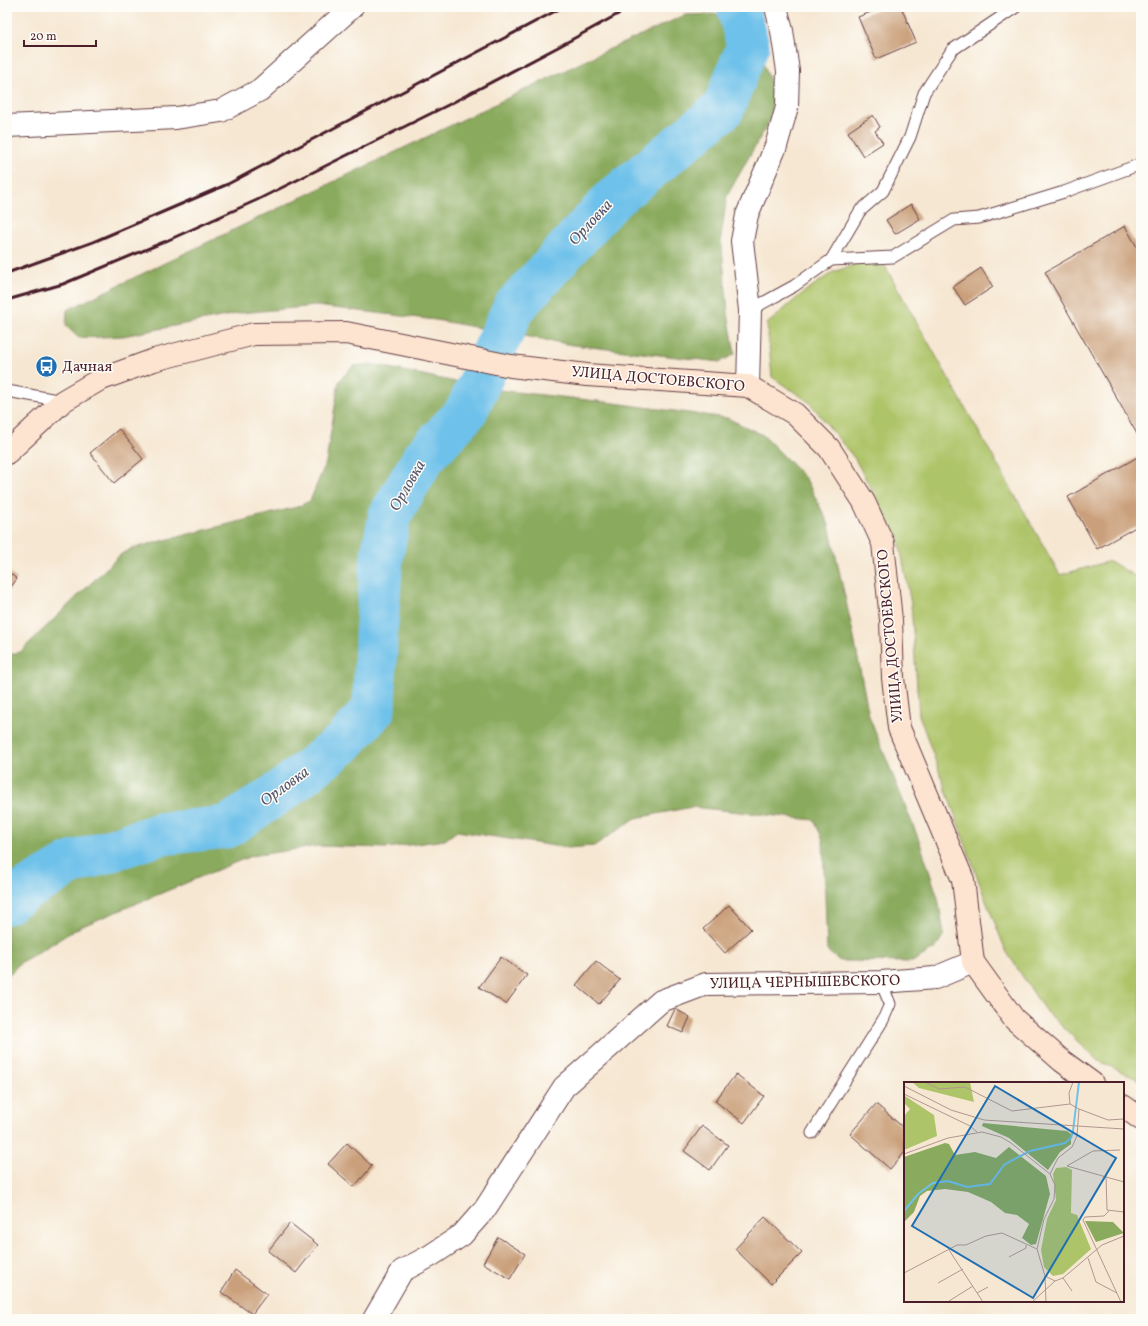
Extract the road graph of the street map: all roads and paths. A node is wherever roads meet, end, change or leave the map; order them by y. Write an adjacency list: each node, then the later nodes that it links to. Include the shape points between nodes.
1 (352, 7): 4 (street, via 260,90 221,111 176,118)
2 (776, 7): 7 (street, via 788,71 787,107 776,146 747,215 742,241)
3 (1016, 7): 6 (lane, via 952,50 924,93 910,137 883,191 860,211)
4 (7, 126)
5 (1141, 164): 6 (lane, via 1064,192 979,218 954,220 893,257)
6 (831, 260): 7 (lane, via 794,286)
7 (750, 310): 8 (street)
8 (748, 386): 10 (main road, УЛИЦА ДОСТОЕВСКОГО, via 587,375 511,366 346,333 254,334 154,360 99,380); 12 (main road, УЛИЦА ДОСТОЕВСКОГО, via 795,414 829,448 864,502 883,543 899,728 963,880)
9 (7, 391): 10 (lane)
10 (63, 401): 11 (main road, УЛИЦА ДОСТОЕВСКОГО)
11 (7, 453)
12 (973, 962): 13 (street, УЛИЦА ЧЕРНЫШЕВСКОГО, via 935,978); 14 (main road, via 1014,1019)
13 (881, 982): 17 (lane, via 890,1004); 18 (street, УЛИЦА ЧЕРНЫШЕВСКОГО, via 706,984 661,1001 564,1087 485,1209 462,1235 402,1271)
14 (1091, 1082)
15 (1124, 1107): 16 (main road)
16 (1141, 1119)
17 (812, 1132)
18 (374, 1319)

